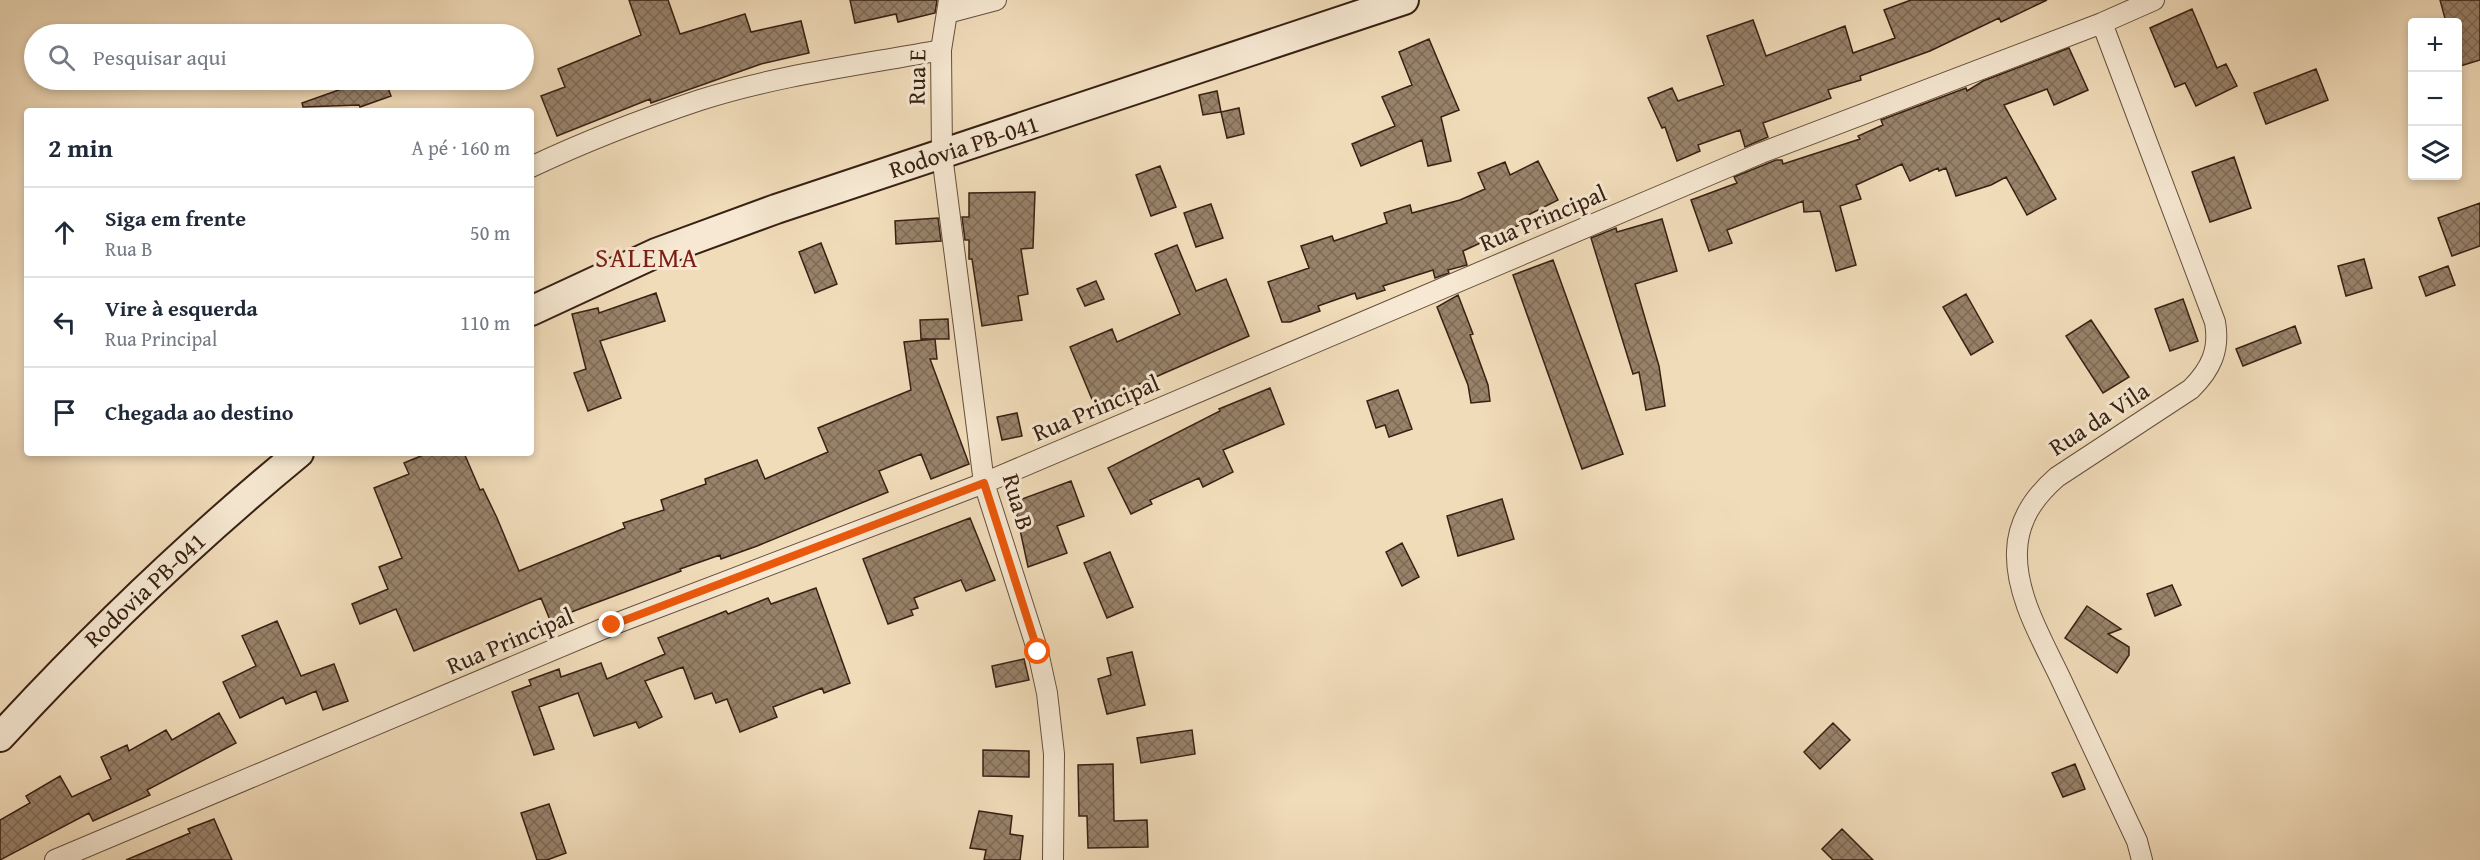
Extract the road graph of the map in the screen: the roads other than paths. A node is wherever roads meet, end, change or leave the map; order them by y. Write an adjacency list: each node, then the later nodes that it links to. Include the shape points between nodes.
1 (996, 0): 4 (street)
2 (1404, 0): 7 (main road, Rodovia PB-041)
3 (2154, 0): 5 (street, Rua Principal)
4 (948, 7): 6 (street, Rua E)
5 (2102, 23): 11 (street, Rua Principal, via 1761,153); 15 (street, Rua da Vila, via 2215,322 2216,349 2205,375 2191,389 2039,492 2022,524 2017,551 2023,592 2037,628)
6 (941, 50): 7 (street, Rua E); 8 (street, via 791,77 701,100 575,146)
7 (942, 155): 9 (main road, Rodovia PB-041, via 656,253); 11 (street, Rua B)
8 (534, 166)
9 (534, 310)
10 (296, 456): 12 (main road, Rodovia PB-041, via 169,565 77,654)
11 (984, 483): 13 (street, Rua Principal, via 612,625); 14 (street, Rua B, via 1038,652 1047,693 1054,754)
12 (0, 737)
13 (55, 860)
14 (1053, 860)
15 (2142, 860)

